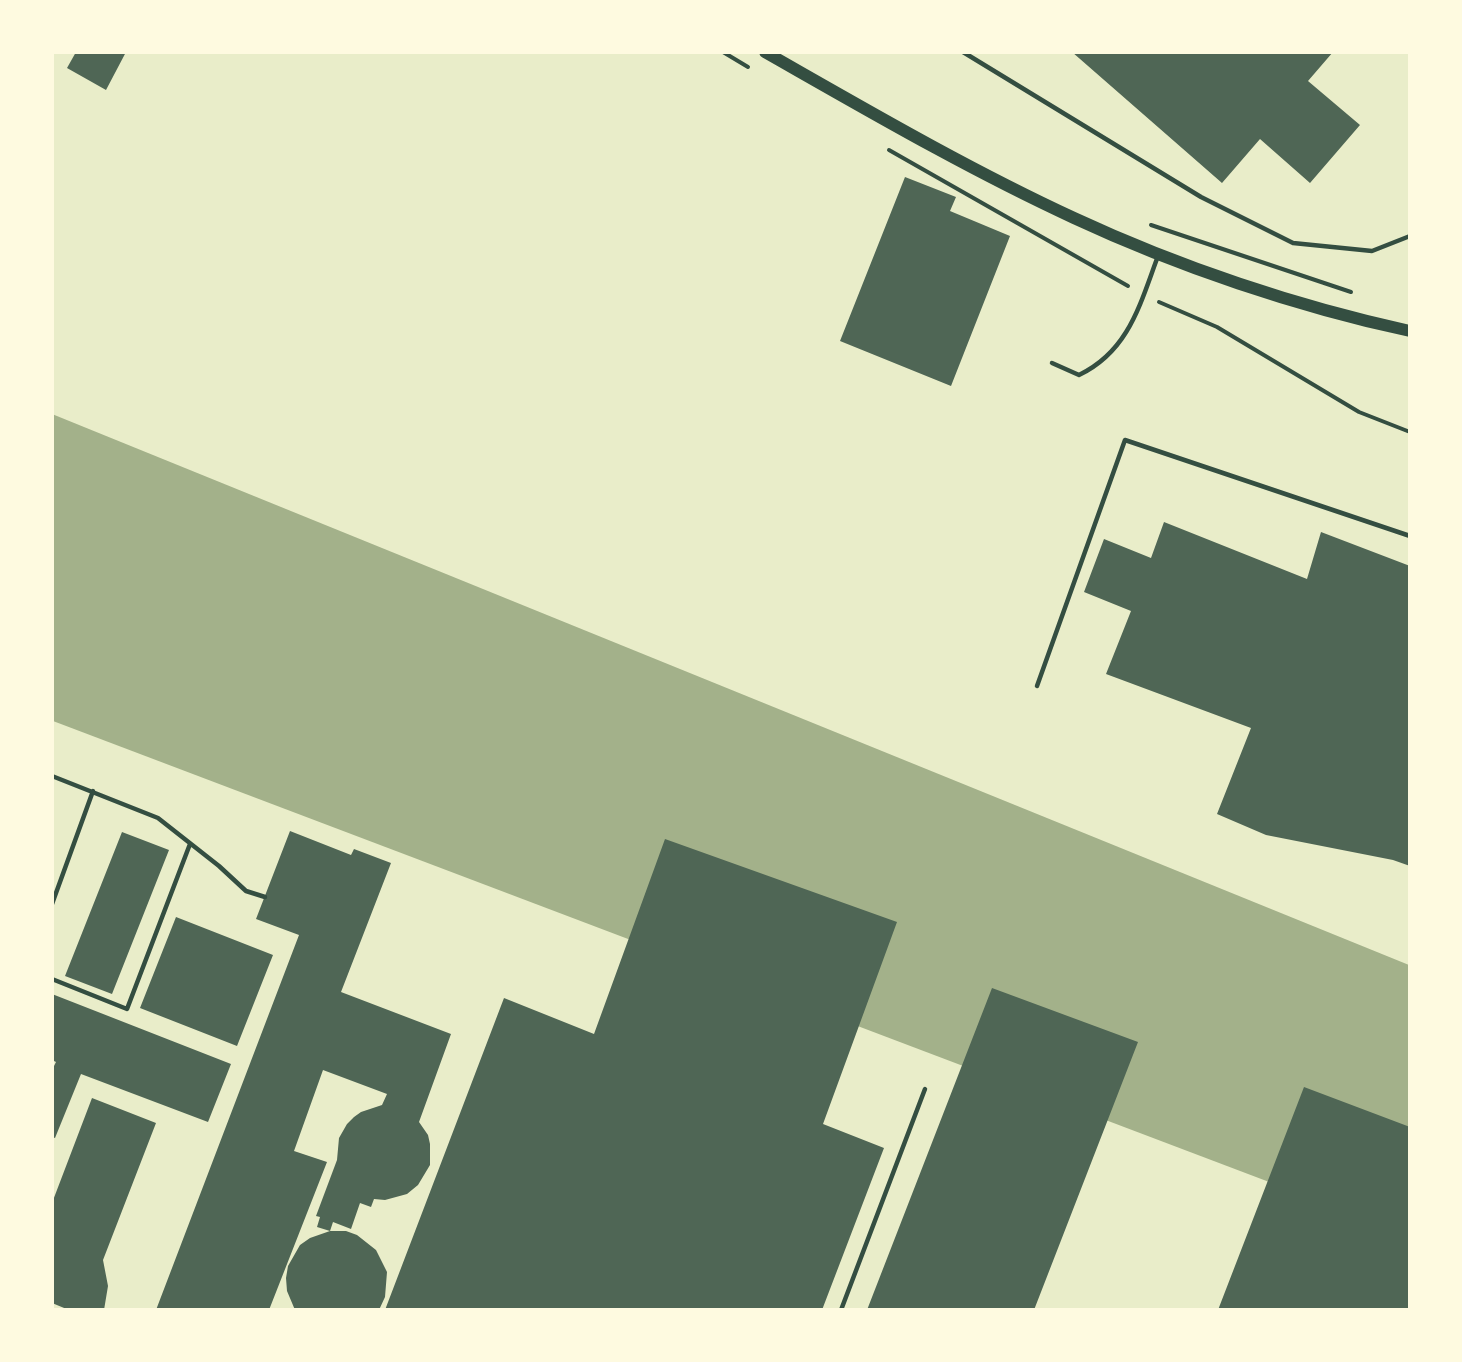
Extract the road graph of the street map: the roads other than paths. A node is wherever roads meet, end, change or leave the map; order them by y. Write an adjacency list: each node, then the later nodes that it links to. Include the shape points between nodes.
1 (765, 52): 4 (main road, via 932,147 1075,219)
2 (963, 52): 3 (lane, via 1201,197 1293,243 1372,251)
3 (1410, 236)
4 (1159, 253): 5 (main road, via 1350,318); 6 (lane, via 1134,320 1114,350 1079,375)
5 (1410, 331)
6 (1052, 363)
7 (1410, 536): 8 (lane, via 1125,440)
8 (1037, 686)
9 (52, 776): 10 (lane)
10 (93, 791): 11 (lane, via 158,818); 13 (lane)
11 (190, 844): 12 (lane, via 246,891); 14 (lane, via 127,1009)
12 (265, 897)
13 (52, 904)
14 (52, 979)
15 (925, 1089): 16 (lane)
16 (841, 1310)

